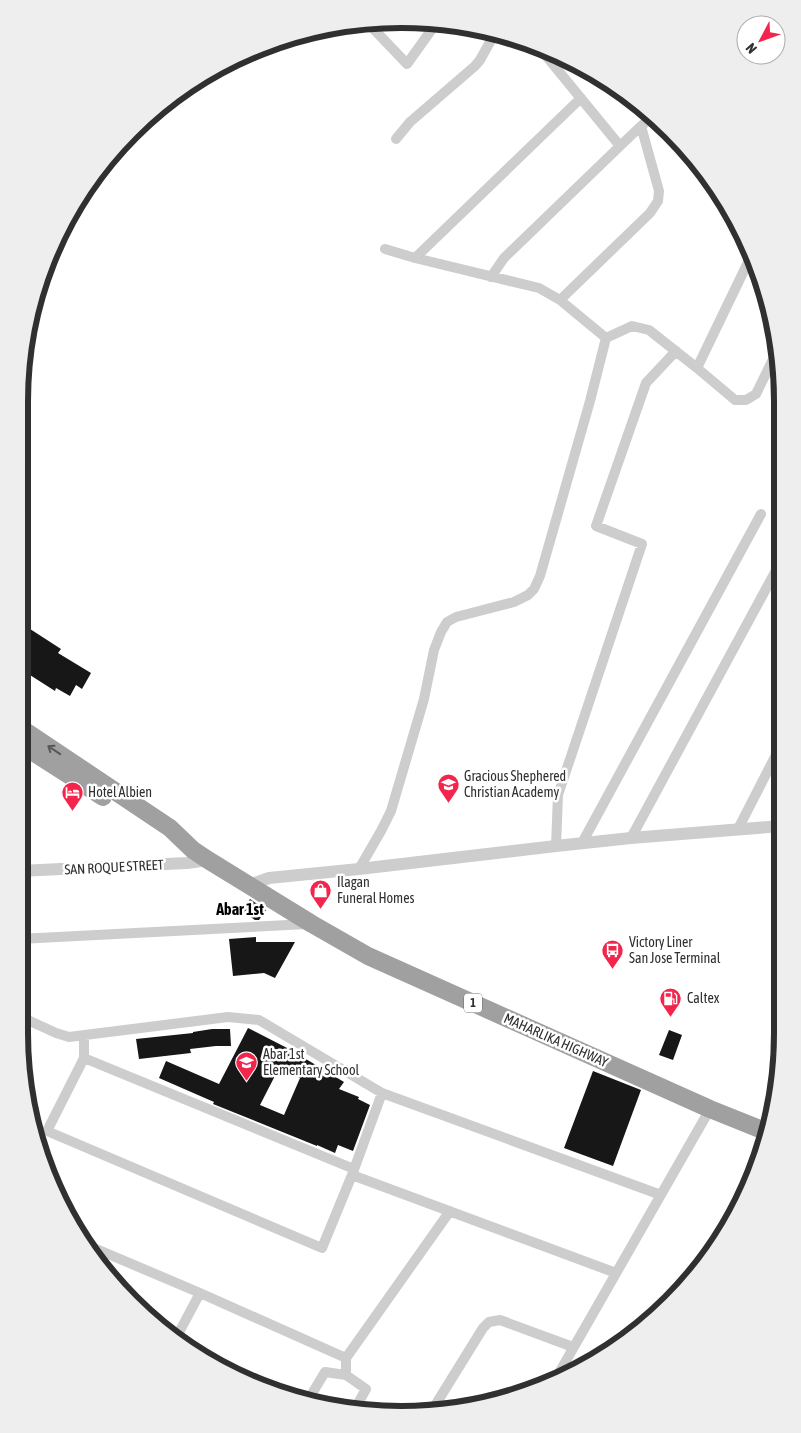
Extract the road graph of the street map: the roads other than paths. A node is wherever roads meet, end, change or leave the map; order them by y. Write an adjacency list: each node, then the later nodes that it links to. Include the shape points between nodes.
1 (373, 28): 2 (street, via 407,64)
2 (432, 29)
3 (491, 39): 8 (street, via 475,66 410,122)
4 (548, 58): 5 (street)
5 (581, 98): 9 (street); 11 (street)
6 (648, 122): 7 (street)
7 (641, 126): 9 (street); 14 (street, via 659,190 658,201 650,213)
8 (396, 139)
9 (620, 146): 13 (street, via 504,258)
10 (385, 249): 11 (street)
11 (415, 258): 13 (street)
12 (748, 265): 18 (street)
13 (491, 276): 14 (street, via 539,288)
14 (560, 300): 15 (street)
15 (606, 338): 16 (street, via 632,326 649,330); 31 (street, via 534,589 514,602 456,617 441,632 391,811)
16 (676, 351): 18 (street); 28 (street, via 646,383 596,526 642,544 558,795)
17 (771, 363): 18 (street, via 756,394 746,400 735,400)
18 (697, 368)
19 (761, 514): 27 (street)
20 (774, 574): 26 (street)
21 (28, 733): 29 (highway, MAHARLIKA HIGHWAY / 1, one-way to 21, via 170,828)
22 (28, 749): 29 (highway, MAHARLIKA HIGHWAY / 1, via 161,835)
23 (774, 759): 25 (street)
24 (774, 826): 25 (street)
25 (738, 829): 26 (street)
26 (631, 838): 27 (street)
27 (582, 843): 28 (street)
28 (556, 846): 31 (street)
29 (193, 850): 30 (highway, MAHARLIKA HIGHWAY / 1)
30 (208, 860): 32 (street, SAN ROQUE STREET); 33 (highway, MAHARLIKA HIGHWAY / 1)
31 (359, 869): 33 (street, via 269,878)
32 (28, 871)
33 (249, 886): 34 (highway, MAHARLIKA HIGHWAY / 1)
34 (312, 924): 35 (street); 40 (highway, MAHARLIKA HIGHWAY / 1, via 368,956)
35 (28, 939)
36 (28, 1020): 37 (street, via 62,1036)
37 (84, 1036): 38 (street); 39 (street, via 228,1017 259,1020)
38 (84, 1058): 42 (street); 42 (street, via 47,1131 322,1248)
39 (382, 1093): 42 (street); 43 (street)
40 (710, 1109): 41 (highway, MAHARLIKA HIGHWAY / 1); 43 (street)
41 (761, 1130)
42 (353, 1172): 44 (street)
43 (662, 1195): 46 (street)
44 (450, 1211): 46 (street); 50 (street)
45 (97, 1249): 47 (street)
46 (616, 1273): 49 (street)
47 (200, 1293): 48 (street); 50 (street)
48 (179, 1332)
49 (573, 1347): 51 (street); 55 (street, via 500,1320 489,1322)
50 (346, 1358): 52 (street)
51 (561, 1369)
52 (346, 1375): 53 (street, via 325,1372); 54 (street, via 366,1389)
53 (311, 1395)
54 (358, 1403)
55 (436, 1404)

